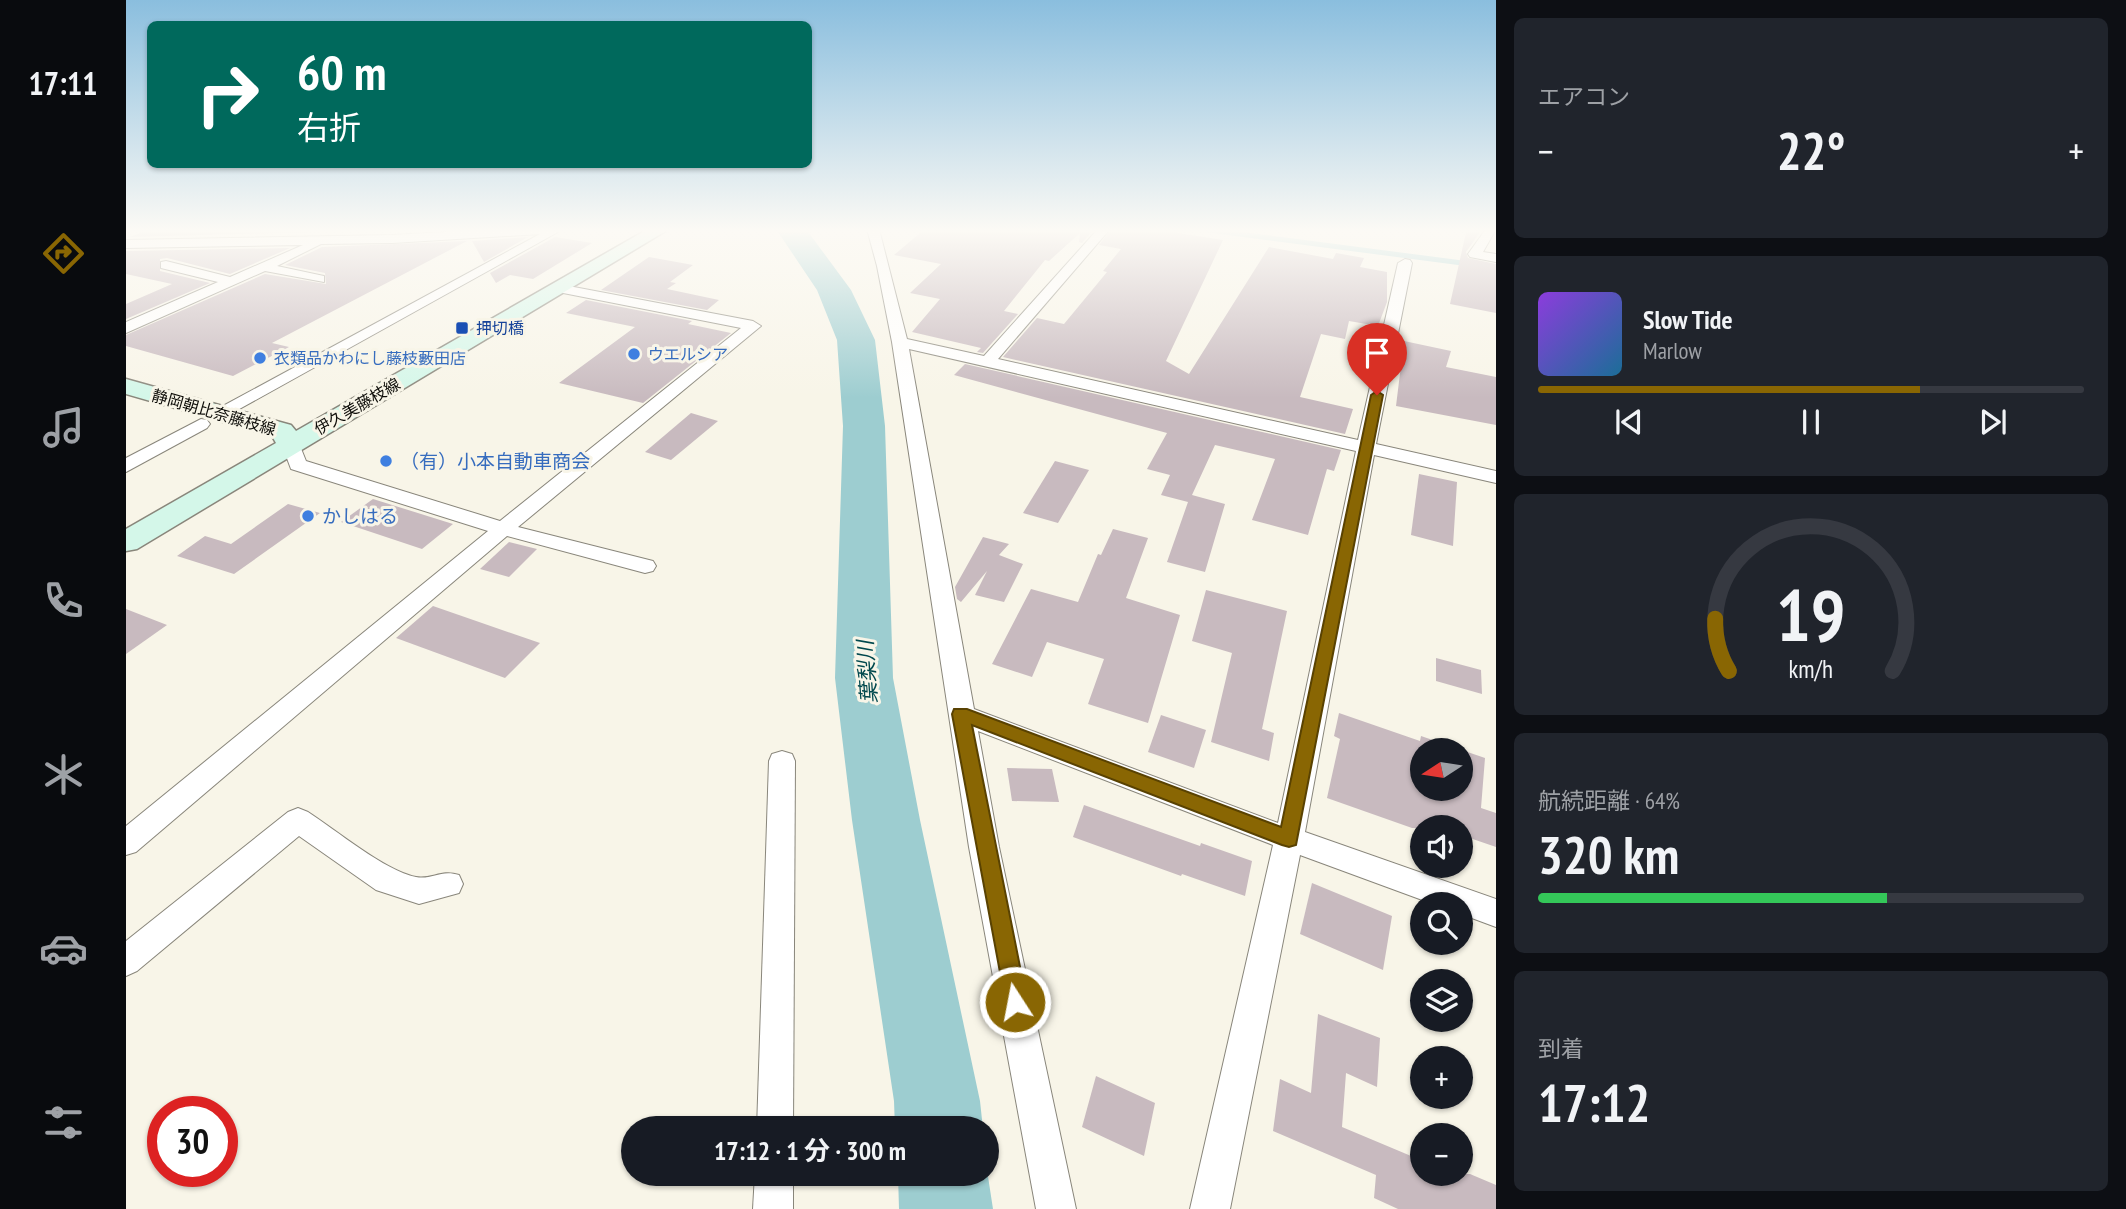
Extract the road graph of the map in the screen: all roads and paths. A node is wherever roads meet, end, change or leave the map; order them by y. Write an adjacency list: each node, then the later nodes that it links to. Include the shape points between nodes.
1 (221, 285): 8 (street)
2 (455, 285): 13 (street)
3 (562, 285): 7 (main road, 伊久美藤枝線)
4 (888, 285): 9 (street)
5 (1054, 285): 10 (street)
6 (1400, 285): 15 (street)
7 (558, 288): 14 (main road, 伊久美藤枝線); 18 (street, via 753,326)
8 (126, 328)
9 (900, 342): 10 (street); 21 (street)
10 (988, 361): 15 (street)
11 (126, 386): 13 (main road, 静岡朝比奈藤枝線)
12 (126, 401): 13 (main road, 静岡朝比奈藤枝線)
13 (210, 419): 14 (main road, 静岡朝比奈藤枝線, via 266,445); 16 (street)
14 (291, 445): 18 (street, via 298,465); 19 (main road, 伊久美藤枝線)
15 (1366, 447): 17 (street); 23 (street)
16 (126, 466)
17 (1496, 477)
18 (503, 530): 20 (street); 24 (street)
19 (126, 542)
20 (645, 566)
21 (961, 714): 23 (street); 31 (street)
22 (782, 761): 28 (street)
23 (1289, 839): 26 (street); 32 (street)
24 (126, 842)
25 (448, 884): 27 (street, via 419,891 387,881 298,820)
26 (1496, 913)
27 (126, 961)
28 (775, 1116)
29 (774, 1186): 30 (street)
30 (774, 1209)
31 (1056, 1209)
32 (1210, 1209)

